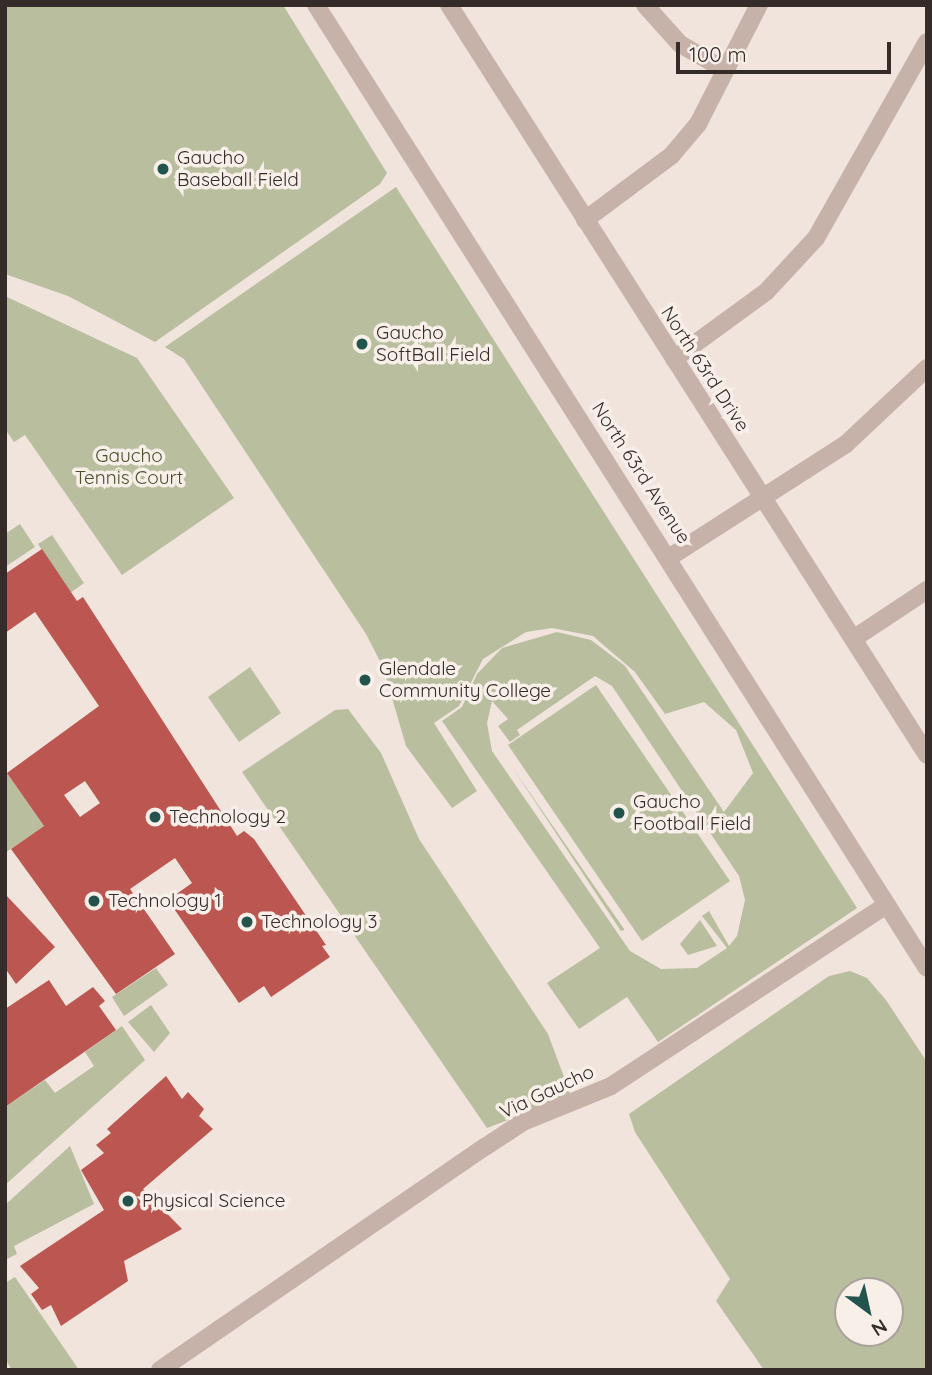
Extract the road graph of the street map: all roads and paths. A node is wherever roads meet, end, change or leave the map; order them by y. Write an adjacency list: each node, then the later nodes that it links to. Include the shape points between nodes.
1 (316, 5): 11 (street, North 63rd Avenue)
2 (449, 5): 7 (street, North 63rd Drive)
3 (645, 5): 6 (street, via 680,44)
4 (759, 5): 6 (street)
5 (927, 42): 8 (street, via 816,237 766,292)
6 (724, 70): 7 (street, via 698,124 671,156)
7 (585, 220): 8 (street, North 63rd Drive)
8 (674, 359): 10 (street, North 63rd Drive)
9 (927, 368): 10 (street, via 846,444)
10 (765, 499): 11 (street); 13 (street, North 63rd Drive)
11 (670, 557): 15 (street, North 63rd Avenue)
12 (927, 590): 13 (street)
13 (853, 639): 14 (street, North 63rd Drive)
14 (927, 755)
15 (887, 905): 16 (street, North 63rd Avenue); 17 (street, Via Gaucho, via 611,1086 523,1122 485,1146)
16 (927, 968)
17 (160, 1370)

